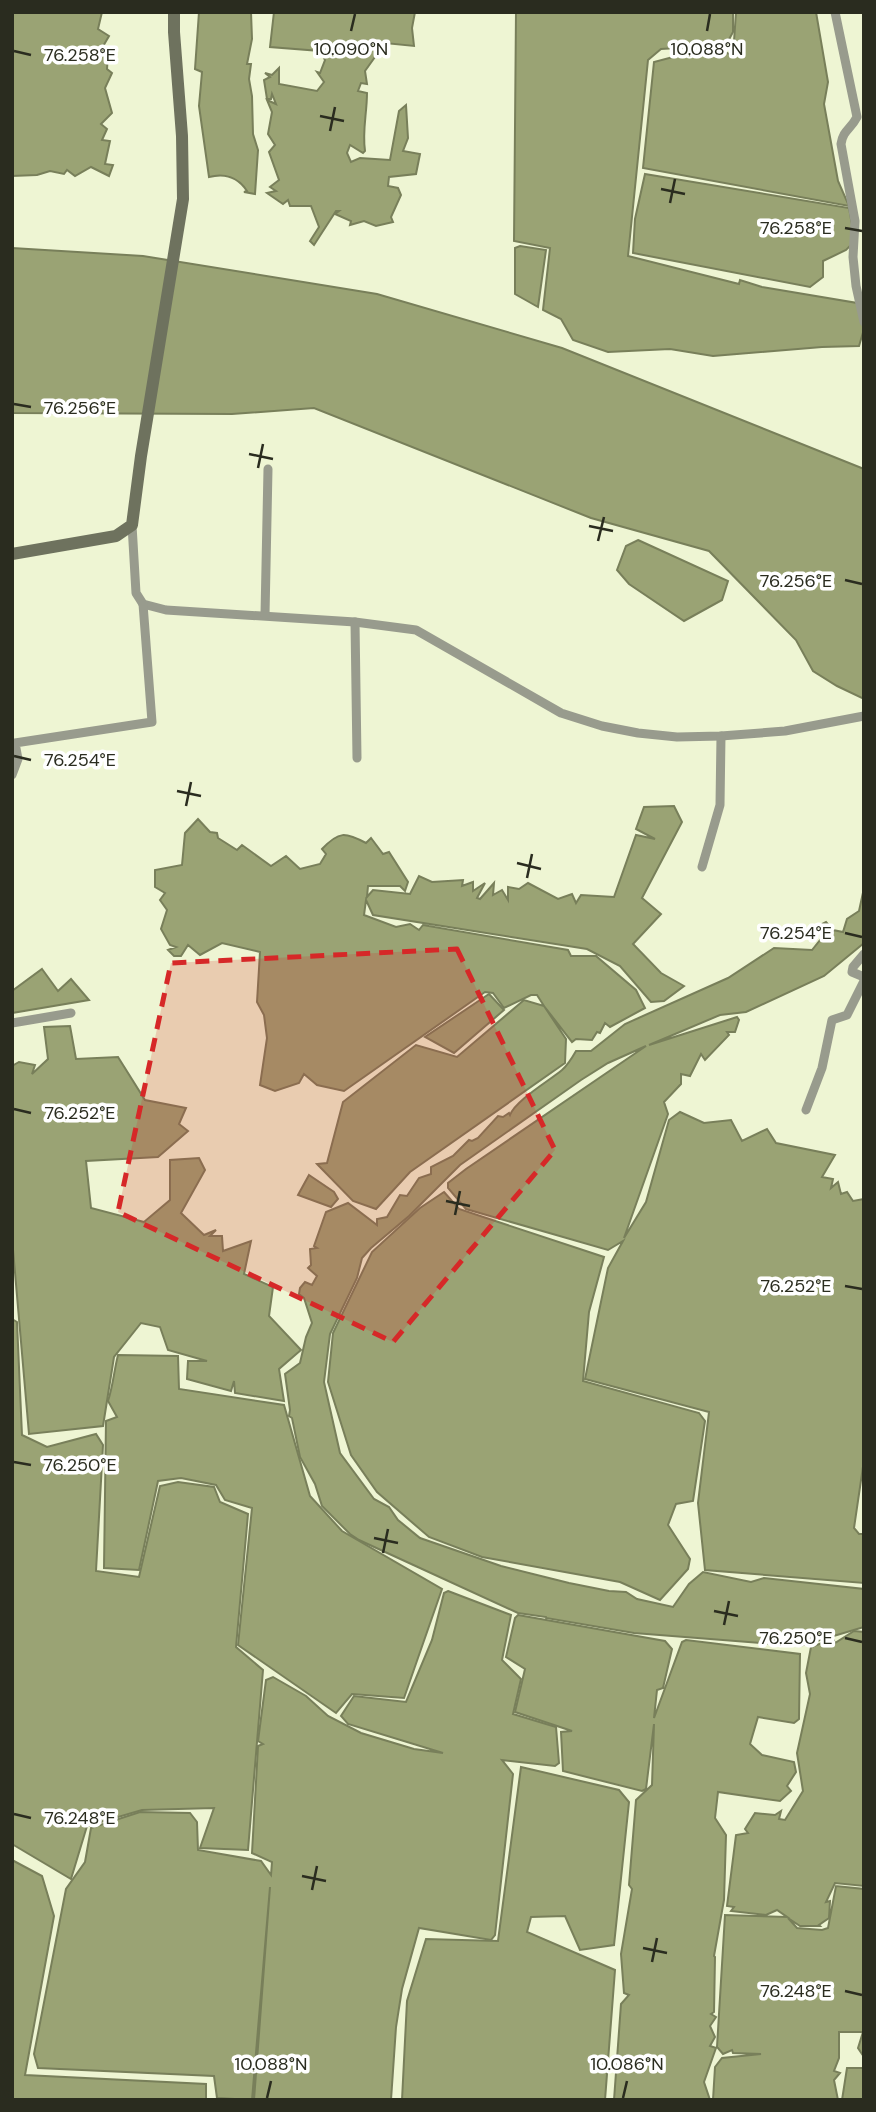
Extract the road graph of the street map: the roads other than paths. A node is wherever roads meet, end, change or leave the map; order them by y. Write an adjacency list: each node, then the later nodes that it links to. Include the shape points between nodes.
1 (174, 12): 5 (main road, via 183,199)
2 (835, 12): 3 (street, via 857,117 842,135 841,144 855,221 853,257)
3 (864, 322)
4 (268, 469): 8 (street)
5 (132, 525): 6 (main road, via 116,536); 7 (street, via 136,593)
6 (12, 554)
7 (144, 604): 8 (street, via 166,610); 13 (street, via 152,722 15,743 18,759)
8 (265, 615): 9 (street)
9 (355, 622): 11 (street, via 416,630 561,713 602,726 677,737); 12 (street)
10 (864, 716): 11 (street, via 785,731)
11 (721, 736): 14 (street, via 720,805)
12 (357, 758)
13 (12, 775)
14 (702, 867)
15 (864, 954): 16 (street, via 852,972)
16 (864, 979): 19 (street, via 847,1016 832,1020 822,1069)
17 (71, 1013): 18 (street)
18 (12, 1023)
19 (806, 1110)

